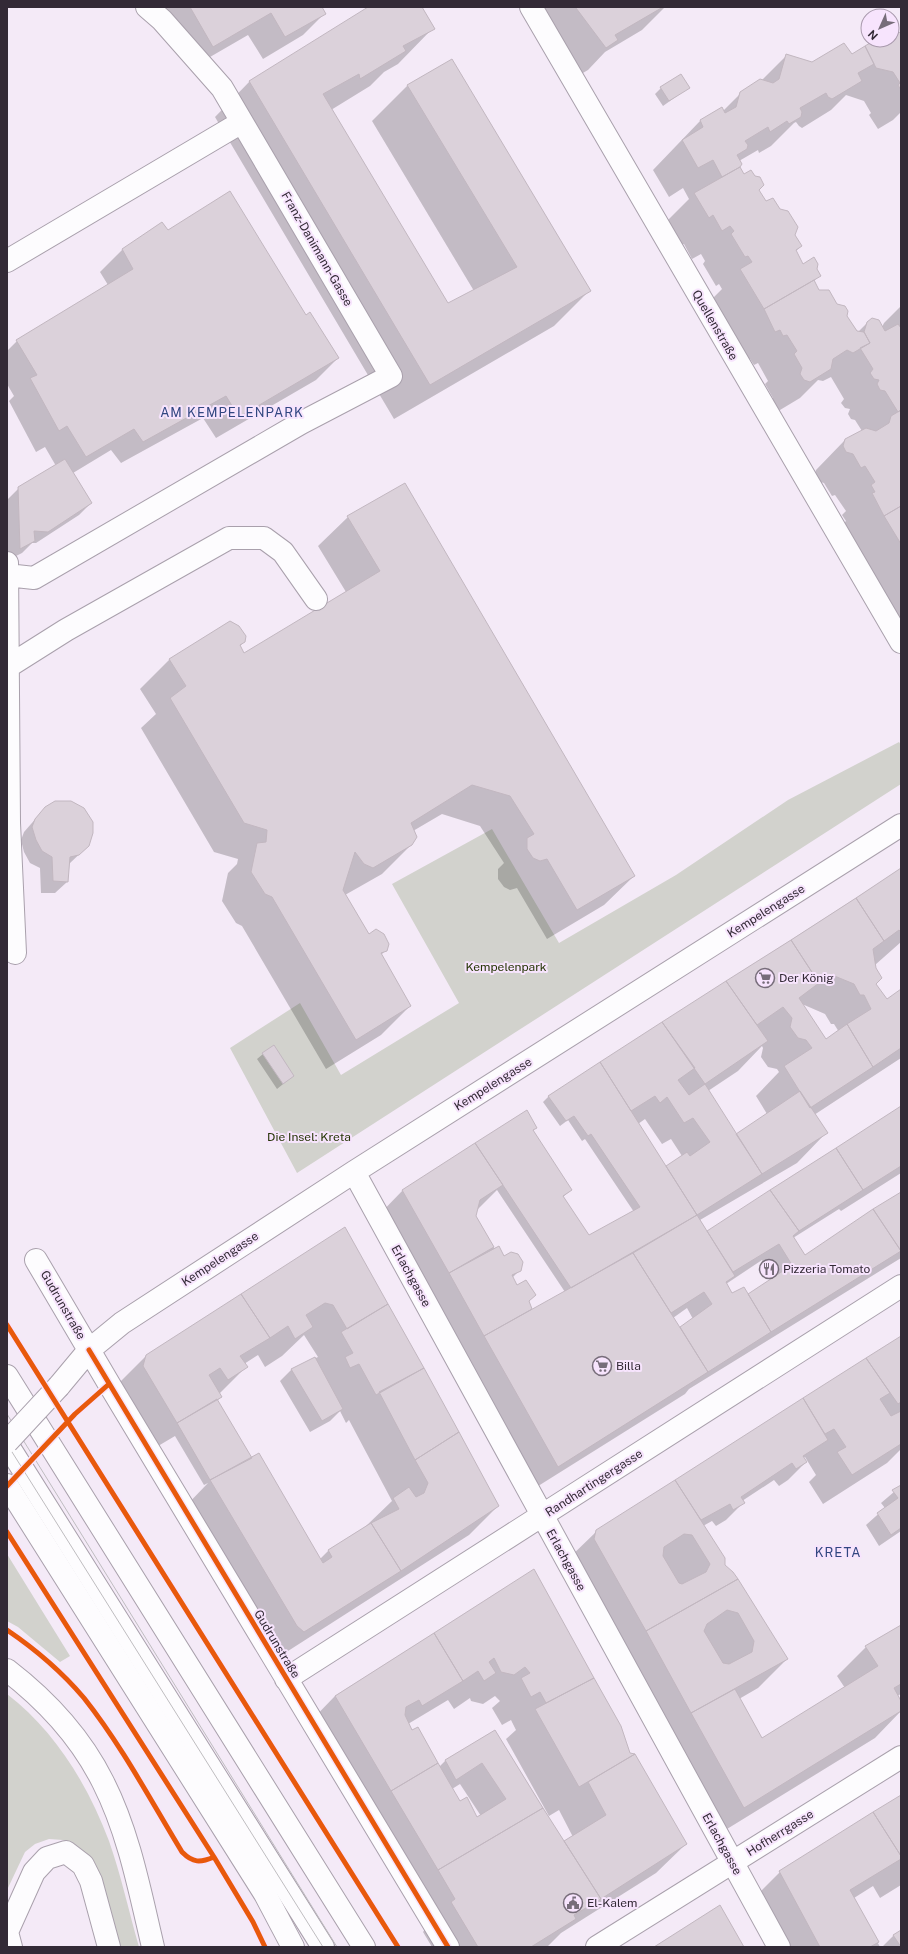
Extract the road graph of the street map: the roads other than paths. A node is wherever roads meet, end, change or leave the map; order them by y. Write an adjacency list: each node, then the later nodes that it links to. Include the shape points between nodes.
1 (147, 7): 3 (street, Franz-Danimann-Gasse, via 162,20 222,88)
2 (531, 7): 8 (street, Quellenstraße)
3 (242, 122): 4 (street); 6 (street, Franz-Danimann-Gasse, via 392,376 301,423 34,578)
4 (7, 261)
5 (7, 563): 6 (street)
6 (7, 575): 9 (street)
7 (316, 599): 9 (street, via 283,552 264,538 229,538 66,630)
8 (901, 642)
9 (9, 666): 11 (street)
10 (901, 825): 12 (street, Kempelengasse)
11 (11, 946)
12 (354, 1172): 15 (street, Kempelengasse, via 122,1323); 19 (street, Erlachgasse)
13 (36, 1260): 15 (street, Gudrunstraße)
14 (901, 1286): 19 (street, Randhartingergasse)
15 (89, 1350): 17 (street, Kempelengasse, bridge); 21 (street, Gudrunstraße)
16 (7, 1376): 30 (street)
17 (7, 1443): 29 (street)
18 (7, 1485): 28 (street, via 265,1894)
19 (542, 1515): 21 (street, Randhartingergasse); 23 (street, Erlachgasse)
20 (7, 1670): 27 (street, via 28,1686 56,1714 85,1752 103,1782 123,1831)
21 (286, 1679): 31 (street, Gudrunstraße)
22 (901, 1757): 23 (street, Hofherrgasse)
23 (732, 1863): 32 (street, Hofherrgasse); 33 (street, Erlachgasse)
24 (7, 1932): 25 (street); 26 (street, via 34,1872 47,1858 66,1852 83,1865 91,1881)
25 (11, 1947)
26 (109, 1947)
27 (154, 1947)
28 (293, 1947)
29 (323, 1947)
30 (364, 1947)
31 (448, 1947)
32 (597, 1947)
33 (779, 1947)

